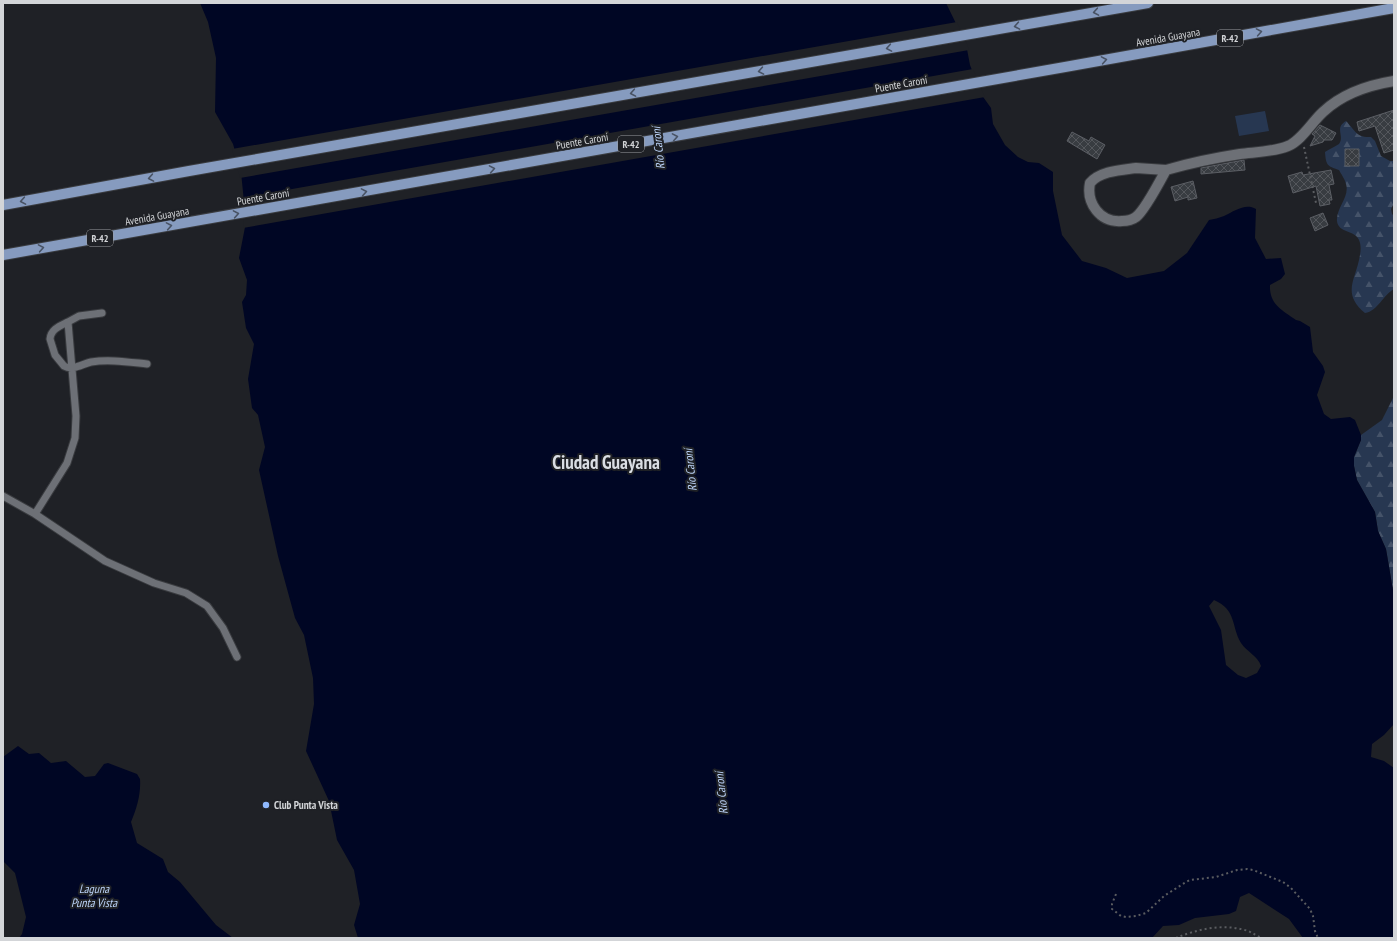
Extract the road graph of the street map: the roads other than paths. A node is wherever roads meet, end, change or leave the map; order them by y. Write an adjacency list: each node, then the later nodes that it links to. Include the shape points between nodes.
1 (1148, 3): 6 (main road, one-way to 6)
2 (1394, 8): 3 (main road, Avenida Guayana / R-42, one-way to 2)
3 (1065, 67): 7 (main road, Puente Caroní / R-42, one-way to 3)
4 (1394, 81): 5 (street, via 1363,89 1338,100 1323,111 1293,143 1282,148 1202,160)
5 (1166, 170): 5 (street, via 1140,214 1132,220 1119,222 1106,219 1092,203 1090,183 1098,177 1123,170)
6 (3, 205)
7 (197, 221): 8 (main road, Avenida Guayana / R-42, one-way to 7)
8 (3, 255)
9 (102, 313): 10 (lane, via 79,316)
10 (68, 322): 12 (lane); 12 (lane, via 53,331 50,339 61,364 66,368)
11 (147, 364): 12 (lane, via 104,361 90,362)
12 (73, 368): 14 (lane, via 76,427 72,450 67,463)
13 (3, 496): 14 (lane)
14 (35, 514): 15 (lane, via 105,562 137,577 186,593 207,606 223,628)
15 (237, 657)

